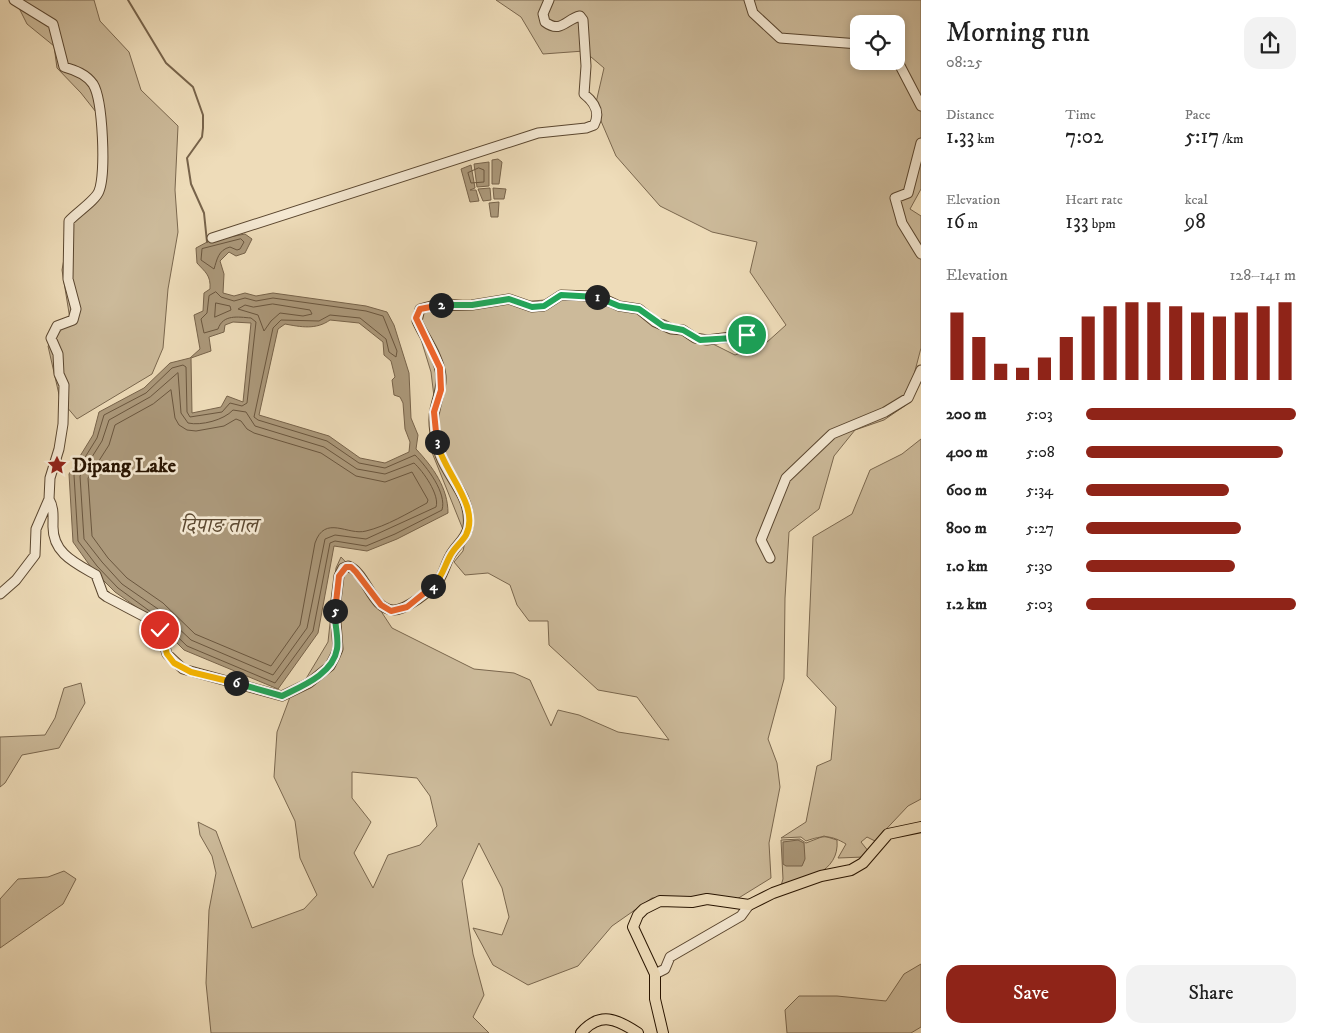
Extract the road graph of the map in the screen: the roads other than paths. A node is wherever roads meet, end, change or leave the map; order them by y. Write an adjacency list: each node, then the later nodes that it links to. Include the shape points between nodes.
1 (14, 0): 12 (street, via 53,24 64,67 80,72 93,84 98,96 104,154 99,194 69,221 68,279 76,309 73,320 57,326 51,338 58,354 64,395 60,449 50,478)
2 (548, 0): 8 (street, via 543,14 550,26 558,28 580,16 583,20 584,94 596,108 594,125 538,133)
3 (749, 0): 4 (street, via 753,13 780,38)
4 (850, 43)
5 (902, 70): 6 (street)
6 (921, 106)
7 (921, 144): 9 (street, via 908,193 895,198 902,224)
8 (212, 238)
9 (921, 254)
10 (747, 335): 12 (street, via 700,340 683,330 663,326 639,309 619,306 596,296 561,295 544,306 529,306 509,299 420,309 417,321 441,376 441,390 434,412 438,448 445,466 464,495 468,527 465,536 450,556 439,580 415,601 398,610 391,611 381,605 356,572 348,566 343,568 335,609 338,648 335,656 330,666 309,683 282,696 191,672 174,663 167,654 160,630 145,617 103,594 96,575 64,555 54,542 53,510)
11 (921, 370): 13 (street, via 908,398 885,412 832,434 786,478 761,540)
12 (49, 499): 14 (street, via 36,529 35,555 16,580)
13 (770, 558)
14 (0, 594)
15 (921, 827): 16 (main road, via 888,834 858,867 821,876)
16 (749, 905): 17 (street, via 741,916 670,957 665,969); 17 (main road, via 707,899 692,902 666,899 644,909 633,927)
17 (655, 974): 20 (main road, via 655,999)
18 (581, 1033): 19 (main road, via 591,1022 604,1019 619,1022)
19 (638, 1033)
20 (663, 1033)

